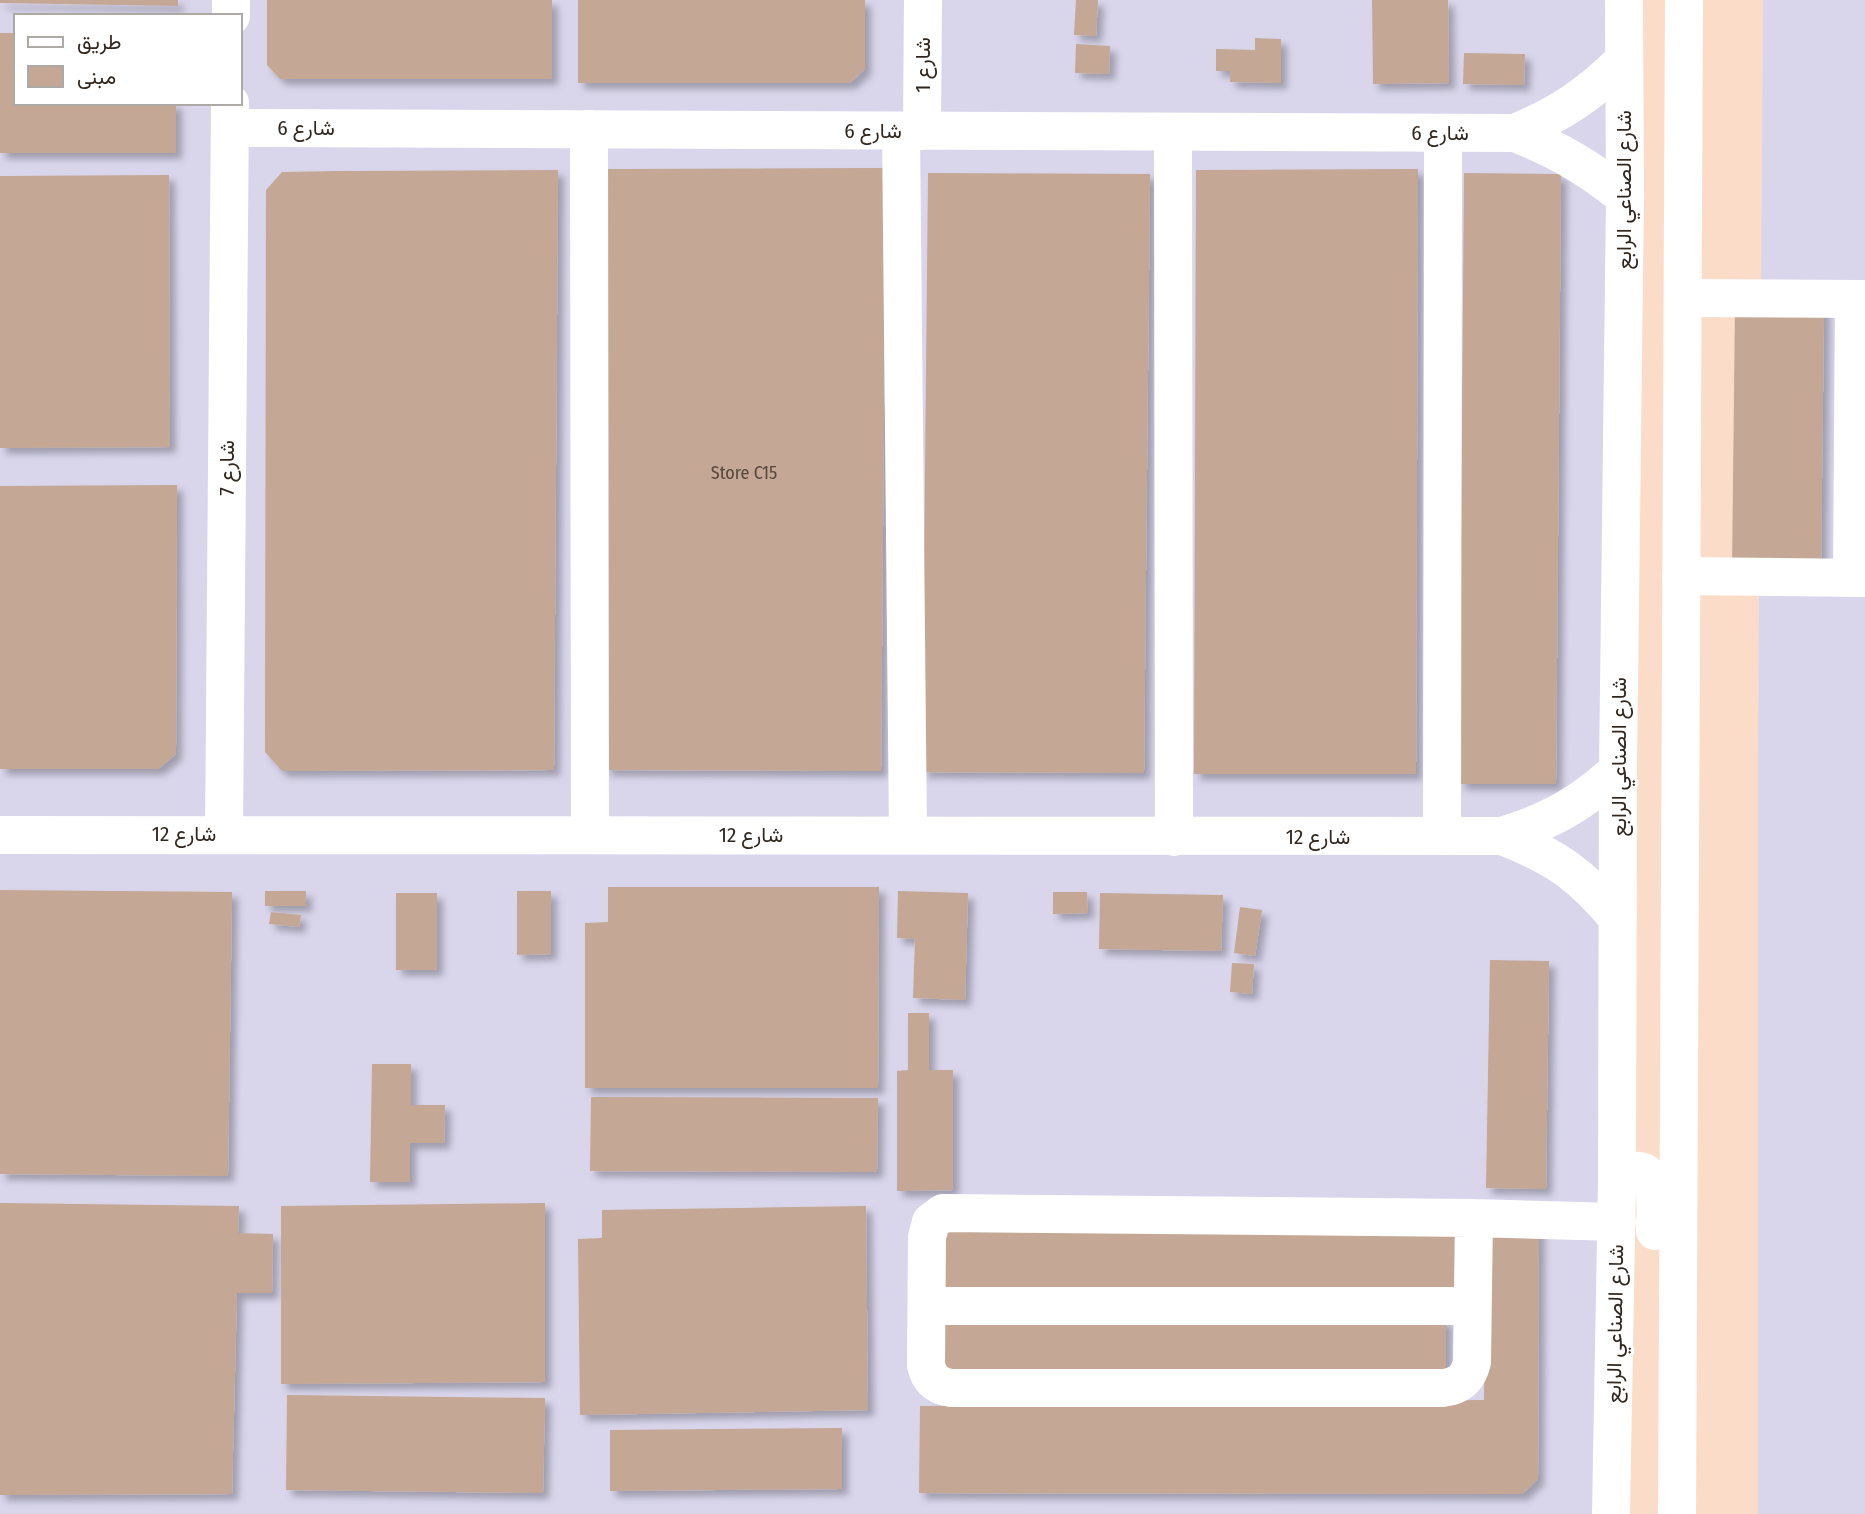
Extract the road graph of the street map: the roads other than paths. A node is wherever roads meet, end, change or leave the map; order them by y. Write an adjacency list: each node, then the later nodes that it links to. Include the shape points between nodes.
1 (923, 0): 7 (main road, شارع 1)
2 (1624, 0): 4 (main road, شارع الصناعي الرابع)
3 (1684, 0): 12 (main road)
4 (1623, 60): 10 (main road, شارع 6, via 1574,103); 11 (main road, شارع الصناعي الرابع)
5 (230, 115): 6 (main road, شارع 6); 17 (main road, شارع 7)
6 (589, 129): 7 (main road, شارع 6); 18 (main road)
7 (912, 131): 8 (main road, شارع 6); 20 (main road, شارع 1)
8 (1173, 132): 9 (main road, شارع 6); 23 (main road)
9 (1443, 133): 10 (main road, شارع 6); 21 (main road)
10 (1515, 133): 11 (main road, شارع 6, via 1574,159)
11 (1625, 197): 16 (main road, شارع الصناعي الرابع)
12 (1683, 298): 13 (main road); 14 (main road)
13 (1859, 299): 15 (main road)
14 (1681, 576): 15 (main road); 30 (main road)
15 (1858, 578)
16 (1618, 770): 22 (main road, شارع 12, via 1553,818); 24 (main road, شارع الصناعي الرابع)
17 (224, 834): 18 (main road, شارع 12); 19 (main road, شارع 12)
18 (590, 834): 20 (main road, شارع 12)
19 (0, 835)
20 (908, 835): 23 (main road, شارع 12)
21 (1441, 836): 22 (main road, شارع 12); 23 (main road, شارع 12)
22 (1502, 836): 24 (main road, شارع 12, via 1546,855 1579,877)
23 (1174, 837)
24 (1618, 919): 25 (main road, شارع الصناعي الرابع)
25 (1617, 1182): 27 (main road, شارع الصناعي الرابع); 30 (main road, via 1631,1171 1641,1170 1654,1184 1657,1279)
26 (1474, 1218): 27 (main road); 28 (main road, via 943,1213 931,1222 928,1237); 29 (main road)
27 (1617, 1222): 31 (main road, شارع الصناعي الرابع)
28 (927, 1306): 29 (main road); 29 (main road, via 928,1374 942,1387 951,1388 1454,1387 1464,1381 1472,1362)
29 (1472, 1306)
30 (1677, 1306): 32 (main road)
31 (1605, 1509)
32 (1683, 1510)

